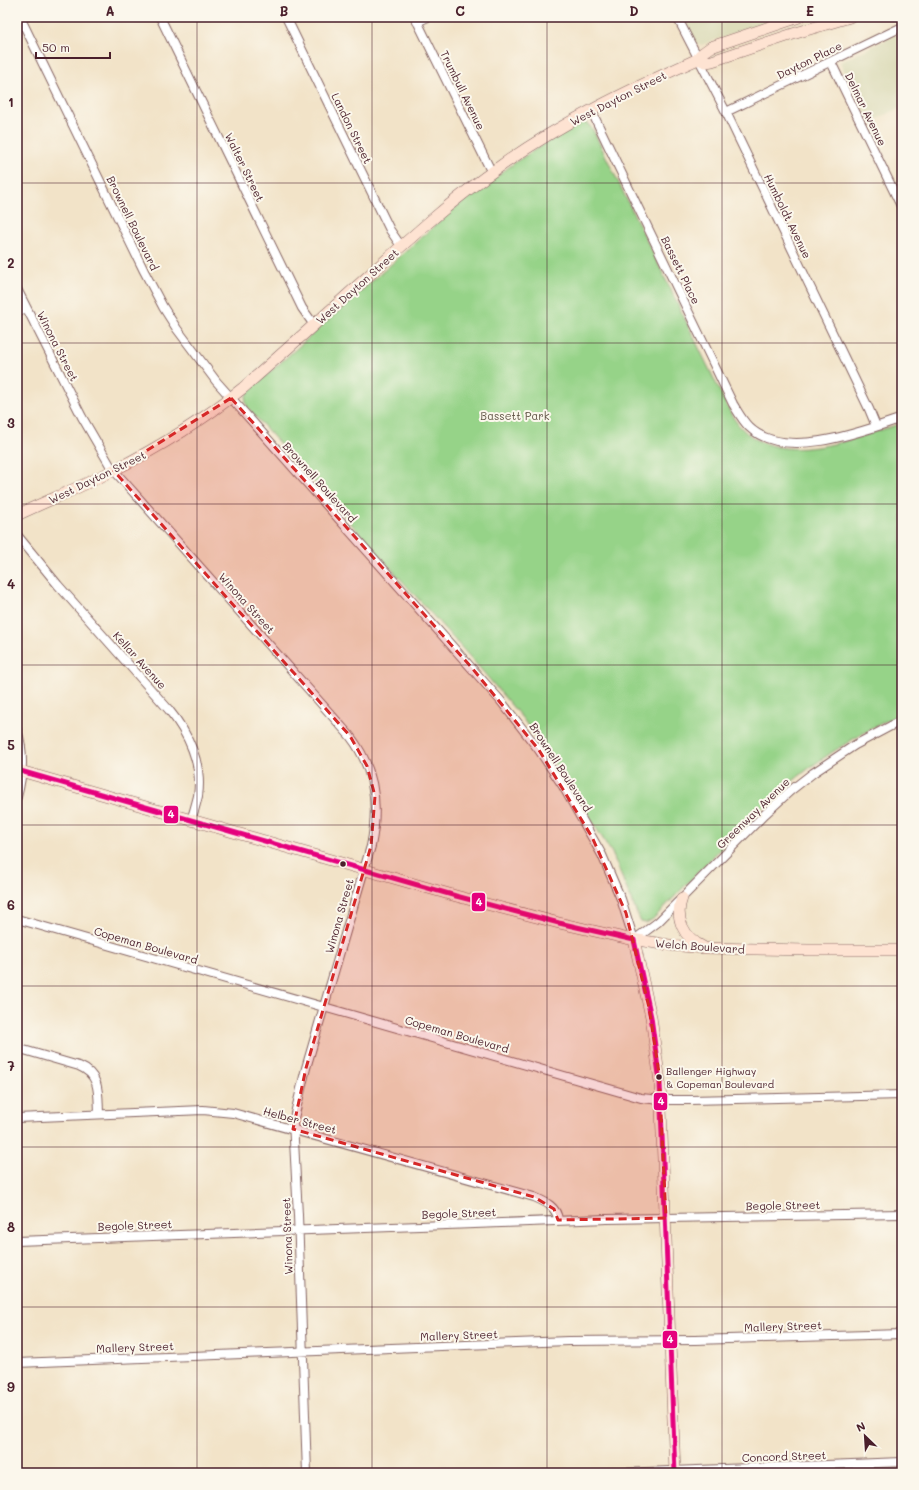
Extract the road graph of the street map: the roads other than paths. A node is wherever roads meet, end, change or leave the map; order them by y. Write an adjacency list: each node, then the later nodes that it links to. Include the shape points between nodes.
1 (20, 17): 23 (street, Brownell Boulevard, via 156,294 193,351)
2 (160, 17): 22 (street, Walter Street, via 302,308)
3 (286, 17): 18 (street, Landon Street, via 390,230)
4 (428, 17): 9 (street)
5 (677, 17): 12 (street, Humboldt Avenue)
6 (799, 17): 12 (main road, West Dayton Street, via 711,48 700,55)
7 (805, 17): 11 (main road)
8 (850, 17): 11 (main road, West Dayton Street)
9 (416, 20): 16 (street, Trumbull Avenue)
10 (902, 27): 13 (street, Dayton Place)
11 (809, 29): 12 (main road, West Dayton Street, via 712,61)
12 (698, 60): 14 (main road, West Dayton Street, via 650,80); 15 (street, Humboldt Avenue)
13 (831, 62): 15 (street, Dayton Place); 17 (street, Delmar Avenue)
14 (590, 110): 16 (main road, West Dayton Street); 25 (street, Bassett Place, via 744,422 759,434 777,442 800,443 841,436)
15 (726, 112): 25 (street, Humboldt Avenue)
16 (492, 172): 18 (main road, West Dayton Street)
17 (902, 208)
18 (401, 246): 22 (main road, West Dayton Street)
19 (17, 289): 20 (street, Winona Street)
20 (26, 308): 21 (street); 26 (street, Winona Street, via 82,417)
21 (17, 312)
22 (314, 325): 23 (main road, West Dayton Street)
23 (231, 398): 26 (main road, West Dayton Street, via 176,436); 37 (street, Brownell Boulevard, via 527,733 563,786 597,845 617,888)
24 (902, 418): 25 (street, Bassett Place)
25 (876, 426)
26 (114, 470): 27 (main road, West Dayton Street); 34 (street, Winona Street, via 355,742 369,770 375,803 372,840)
27 (17, 515)
28 (17, 535): 33 (street, Kellar Avenue, via 58,586 180,724 192,746 198,774 198,796)
29 (902, 720): 35 (street, Greenway Avenue, via 855,745 800,783 765,814)
30 (17, 730): 31 (street, via 21,748)
31 (19, 771): 32 (street); 33 (main road, Welch Boulevard)
32 (17, 797)
33 (191, 820): 34 (main road, Welch Boulevard)
34 (364, 870): 37 (main road, Welch Boulevard, via 508,910); 40 (street, Winona Street)
35 (682, 898): 37 (street, Greenway Avenue, via 652,928); 38 (main road, via 679,912 683,927 695,942)
36 (17, 919): 40 (street, Copeman Boulevard)
37 (634, 940): 38 (main road, Welch Boulevard); 43 (main road, via 651,1017 659,1066)
38 (706, 948): 39 (main road, Welch Boulevard)
39 (902, 950)
40 (324, 1007): 43 (street, Copeman Boulevard, via 632,1096); 46 (street, Winona Street)
41 (17, 1048): 44 (street, via 88,1070 96,1084)
42 (902, 1096): 43 (street, Copeman Boulevard)
43 (661, 1100): 48 (main road)
44 (99, 1114): 45 (street, Helber Street); 46 (street, Helber Street, via 219,1111)
45 (17, 1118)
46 (293, 1129): 49 (street, Helber Street, via 534,1197 554,1209); 50 (street, Winona Street)
47 (902, 1214): 48 (street, Begole Street)
48 (666, 1218): 49 (street, Begole Street); 53 (main road)
49 (558, 1220): 50 (street, Begole Street)
50 (298, 1230): 51 (street, Begole Street); 54 (street, Winona Street)
51 (17, 1241)
52 (902, 1334): 53 (street, Mallery Street)
53 (670, 1340): 54 (street, Mallery Street, via 568,1341); 57 (main road)
54 (302, 1352): 55 (street, Mallery Street); 58 (street, Winona Street)
55 (17, 1363)
56 (902, 1462): 57 (street, Concord Street)
57 (675, 1472): 59 (street, Concord Street)
58 (307, 1473)
59 (619, 1473)

